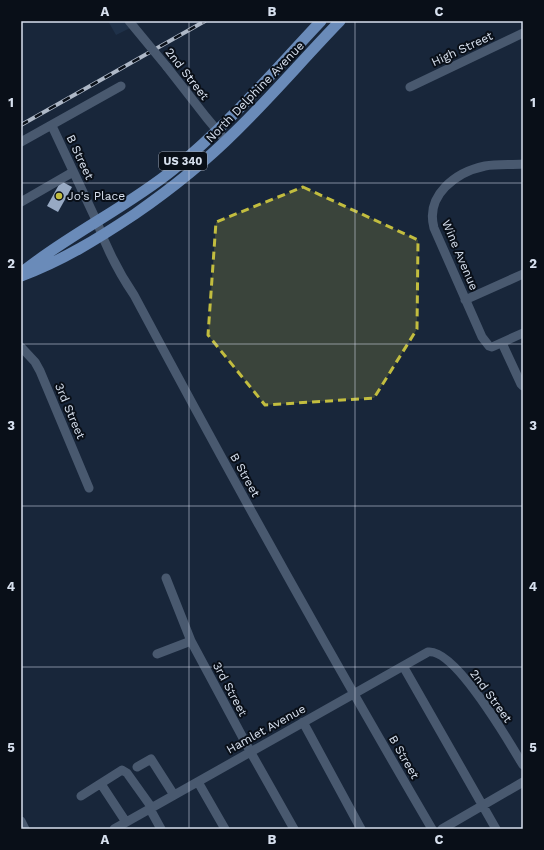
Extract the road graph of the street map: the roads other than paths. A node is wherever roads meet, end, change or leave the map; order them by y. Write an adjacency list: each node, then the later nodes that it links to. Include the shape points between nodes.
1 (129, 21): 8 (street, 2nd Street, bridge)
2 (321, 21): 8 (main road, North Delphine Avenue / US 340)
3 (340, 21): 9 (main road, North Delphine Avenue / US 340)
4 (523, 33): 6 (street, High Street)
5 (121, 86): 7 (street)
6 (410, 87)
7 (52, 126): 10 (street); 12 (street, B Street)
8 (217, 130): 9 (street, 2nd Street); 14 (main road, North Delphine Avenue / US 340, via 173,170)
9 (226, 141): 15 (main road, North Delphine Avenue / US 340, via 158,198)
10 (21, 142)
11 (523, 164): 19 (street, Wine Avenue, via 488,166 470,171 452,181 436,200 432,213 434,228)
12 (73, 172): 13 (street); 14 (street, B Street)
13 (21, 202)
14 (98, 222): 15 (street, B Street); 16 (main road, North Delphine Avenue / US 340, via 42,256)
15 (102, 236): 18 (main road, North Delphine Avenue / US 340, via 44,268); 30 (street, B Street)
16 (21, 273)
17 (523, 274): 19 (street)
18 (21, 276)
19 (466, 300): 21 (street, Wine Avenue, via 482,338 489,346 494,347)
20 (523, 333): 21 (street)
21 (502, 343): 23 (street)
22 (21, 347): 24 (street, 3rd Street, via 40,371)
23 (523, 386)
24 (89, 488)
25 (166, 578): 26 (street, 3rd Street)
26 (191, 641): 28 (street); 32 (street, 3rd Street)
27 (431, 651): 29 (street, Hamlet Avenue); 33 (street, 2nd Street, via 447,659 473,688)
28 (157, 654)
29 (403, 666): 30 (street, Hamlet Avenue); 40 (street)
30 (353, 694): 31 (street, Hamlet Avenue); 50 (street, B Street)
31 (303, 722): 32 (street, Hamlet Avenue); 49 (street)
32 (250, 752): 35 (street, Hamlet Avenue); 48 (street, 3rd Street)
33 (523, 765)
34 (137, 767): 38 (street, via 150,759)
35 (198, 782): 38 (street, Hamlet Avenue); 47 (street)
36 (523, 782): 40 (street)
37 (101, 784): 39 (street); 41 (street, via 122,770 127,773); 43 (street)
38 (174, 795): 41 (street, Hamlet Avenue)
39 (81, 796)
40 (483, 805): 51 (street); 52 (street)
41 (151, 809): 43 (street, Hamlet Avenue); 46 (street)
42 (21, 821): 44 (street)
43 (126, 822): 45 (street, Hamlet Avenue)
44 (25, 829)
45 (114, 829)
46 (161, 829)
47 (224, 829)
48 (294, 829)
49 (361, 829)
50 (432, 829)
51 (442, 829)
52 (496, 829)

